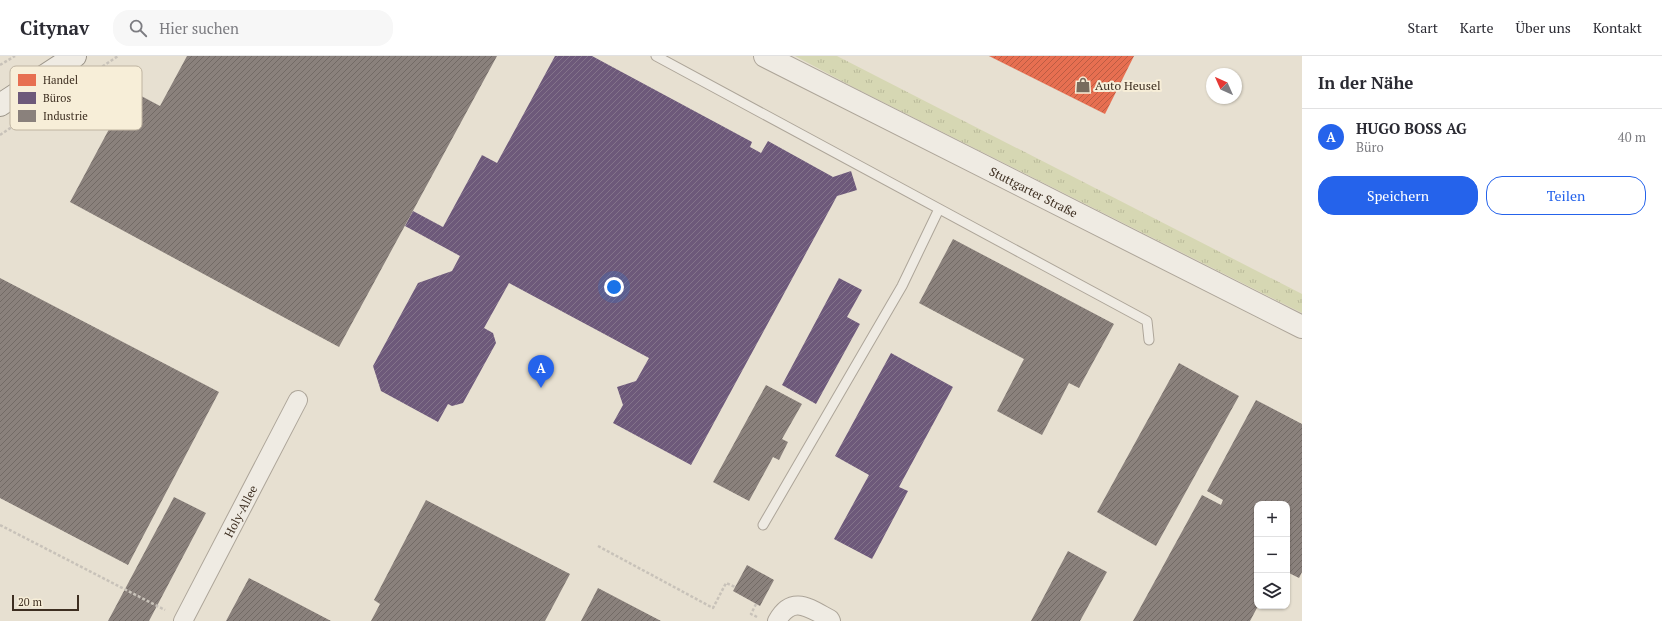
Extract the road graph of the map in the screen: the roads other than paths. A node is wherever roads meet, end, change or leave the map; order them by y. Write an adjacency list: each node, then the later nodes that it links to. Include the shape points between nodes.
1 (76, 56): 4 (street)
2 (656, 56): 7 (lane)
3 (765, 56): 8 (street, Stuttgarter Straße)
4 (60, 66)
5 (10, 99): 6 (street)
6 (0, 105)
7 (939, 209): 9 (lane, via 1146,321); 11 (lane, via 902,286)
8 (1302, 327)
9 (1150, 340)
10 (298, 400): 12 (street, Holy-Allee)
11 (763, 525)
12 (183, 620)
13 (777, 621): 14 (street, via 783,611 794,605 806,606)
14 (831, 621)

